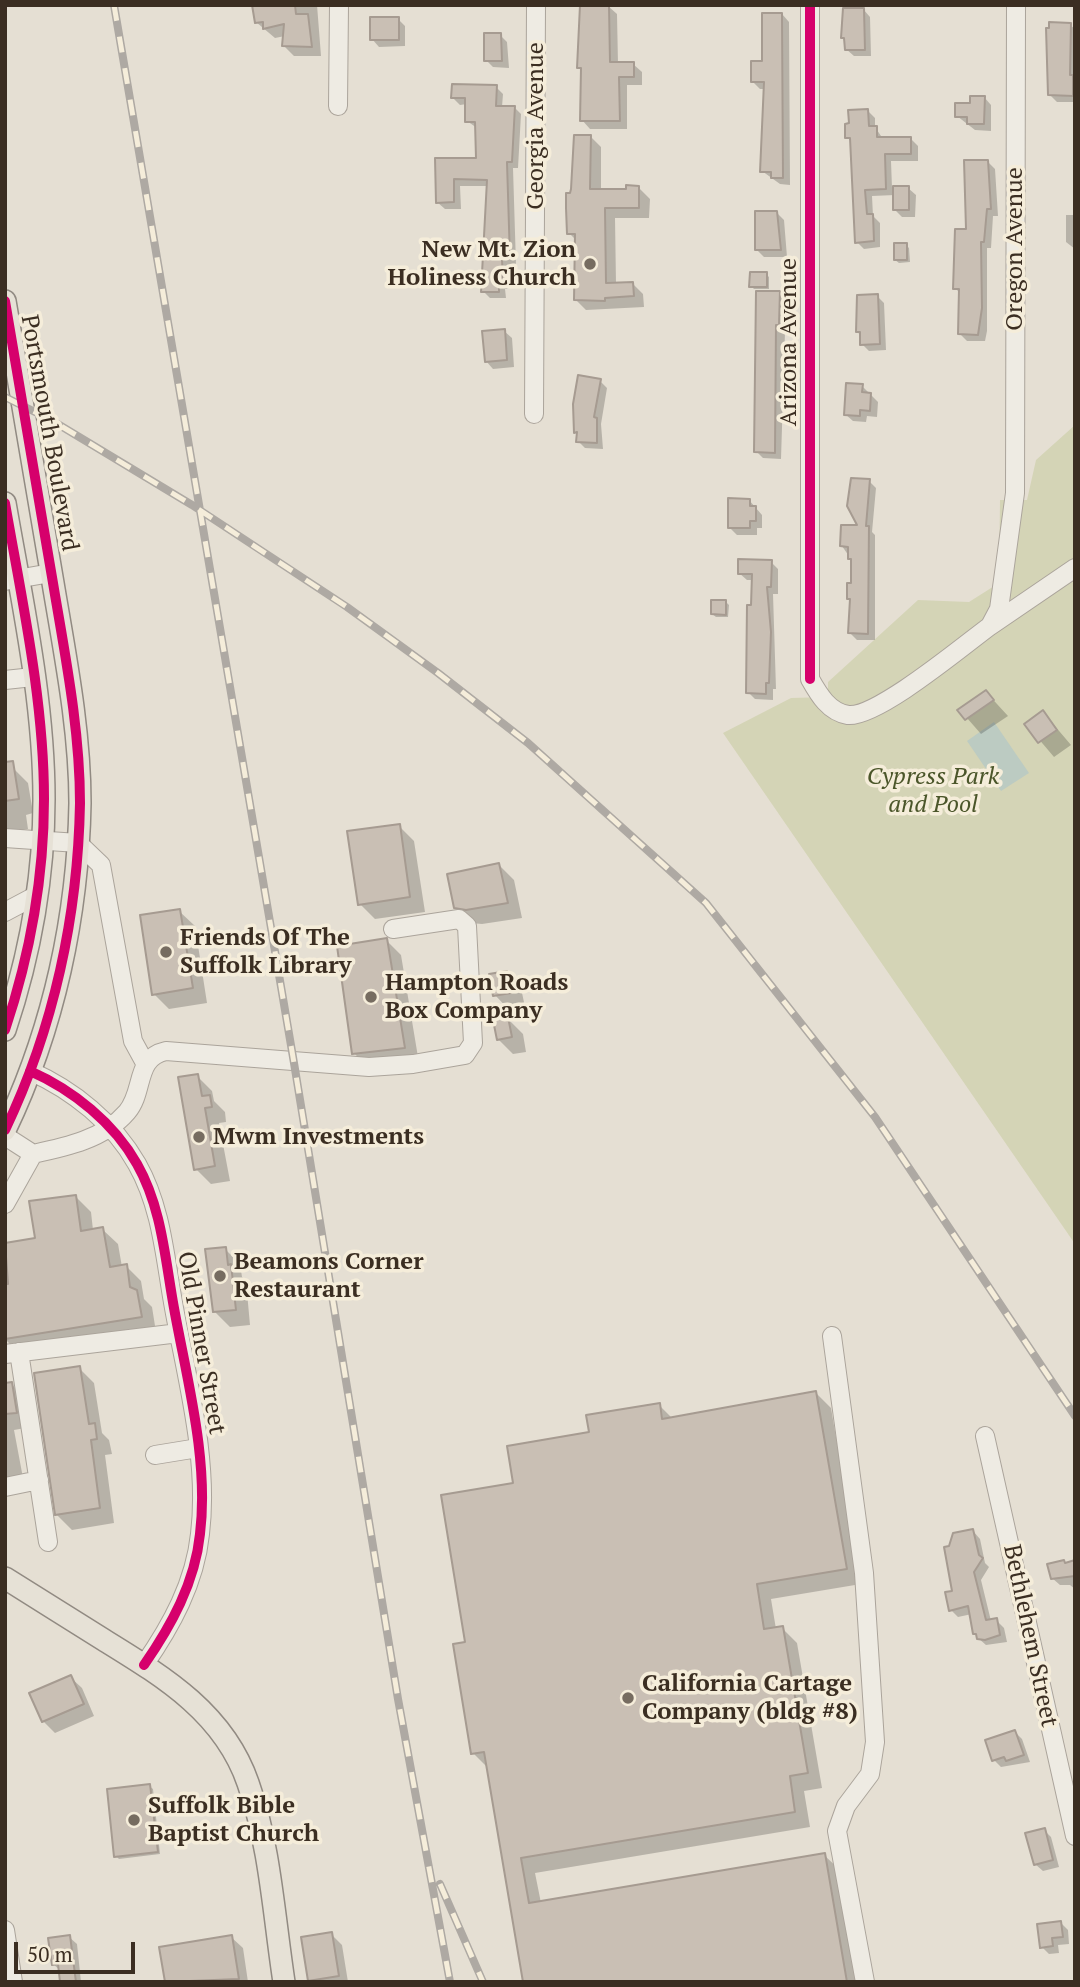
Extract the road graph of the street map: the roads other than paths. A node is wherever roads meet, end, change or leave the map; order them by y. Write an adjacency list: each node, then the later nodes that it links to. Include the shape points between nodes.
1 (339, 5): 5 (street)
2 (536, 5): 7 (street, Georgia Avenue)
3 (810, 5): 12 (street, Arizona Avenue, via 810,679 839,713 862,714 886,702)
4 (1016, 5): 12 (street, Oregon Avenue, via 1015,493 1005,582)
5 (338, 106)
6 (5, 301): 10 (main road, Portsmouth Boulevard)
7 (534, 414)
8 (5, 503): 11 (main road)
9 (1075, 568): 12 (street)
10 (51, 572): 11 (street); 17 (main road, Portsmouth Boulevard, via 77,749)
11 (12, 580): 13 (main road)
12 (990, 626)
13 (33, 677): 14 (street); 16 (main road, via 41,743)
14 (5, 680)
15 (5, 838): 16 (street)
16 (42, 840): 17 (street); 18 (main road)
17 (78, 842): 23 (street, via 101,865 133,1041); 24 (main road, Portsmouth Boulevard, via 58,983)
18 (37, 895): 19 (street); 21 (main road)
19 (5, 912)
20 (393, 929): 23 (street, via 459,919 467,926 473,1043 465,1055 369,1067 166,1051)
21 (13, 974): 22 (main road)
22 (5, 1030)
23 (145, 1063): 25 (street, via 135,1101)
24 (30, 1071): 25 (street, Old Pinner Street, via 60,1087); 26 (main road, Portsmouth Boulevard)
25 (110, 1126): 28 (street, via 77,1144); 30 (street, Old Pinner Street, via 149,1189)
26 (5, 1130)
27 (5, 1136): 28 (street)
28 (33, 1154): 29 (street)
29 (5, 1204)
30 (179, 1333): 32 (street); 34 (street, Old Pinner Street)
31 (832, 1336): 46 (street, via 864,1573 875,1742 870,1774 846,1806 837,1831)
32 (12, 1353): 36 (street)
33 (985, 1436): 41 (street, Bethlehem Street)
34 (198, 1448): 35 (street); 40 (street, Old Pinner Street, via 201,1532 193,1567 178,1608)
35 (155, 1455)
36 (39, 1480): 37 (street); 38 (street)
37 (5, 1487)
38 (48, 1542)
39 (5, 1578): 40 (main road)
40 (144, 1665): 45 (main road, via 199,1706 224,1737 247,1780 256,1808)
41 (1066, 1759): 42 (street, Bethlehem Street)
42 (1075, 1836)
43 (5, 1930): 44 (street)
44 (13, 1982)
45 (284, 1982)
46 (865, 1982)

